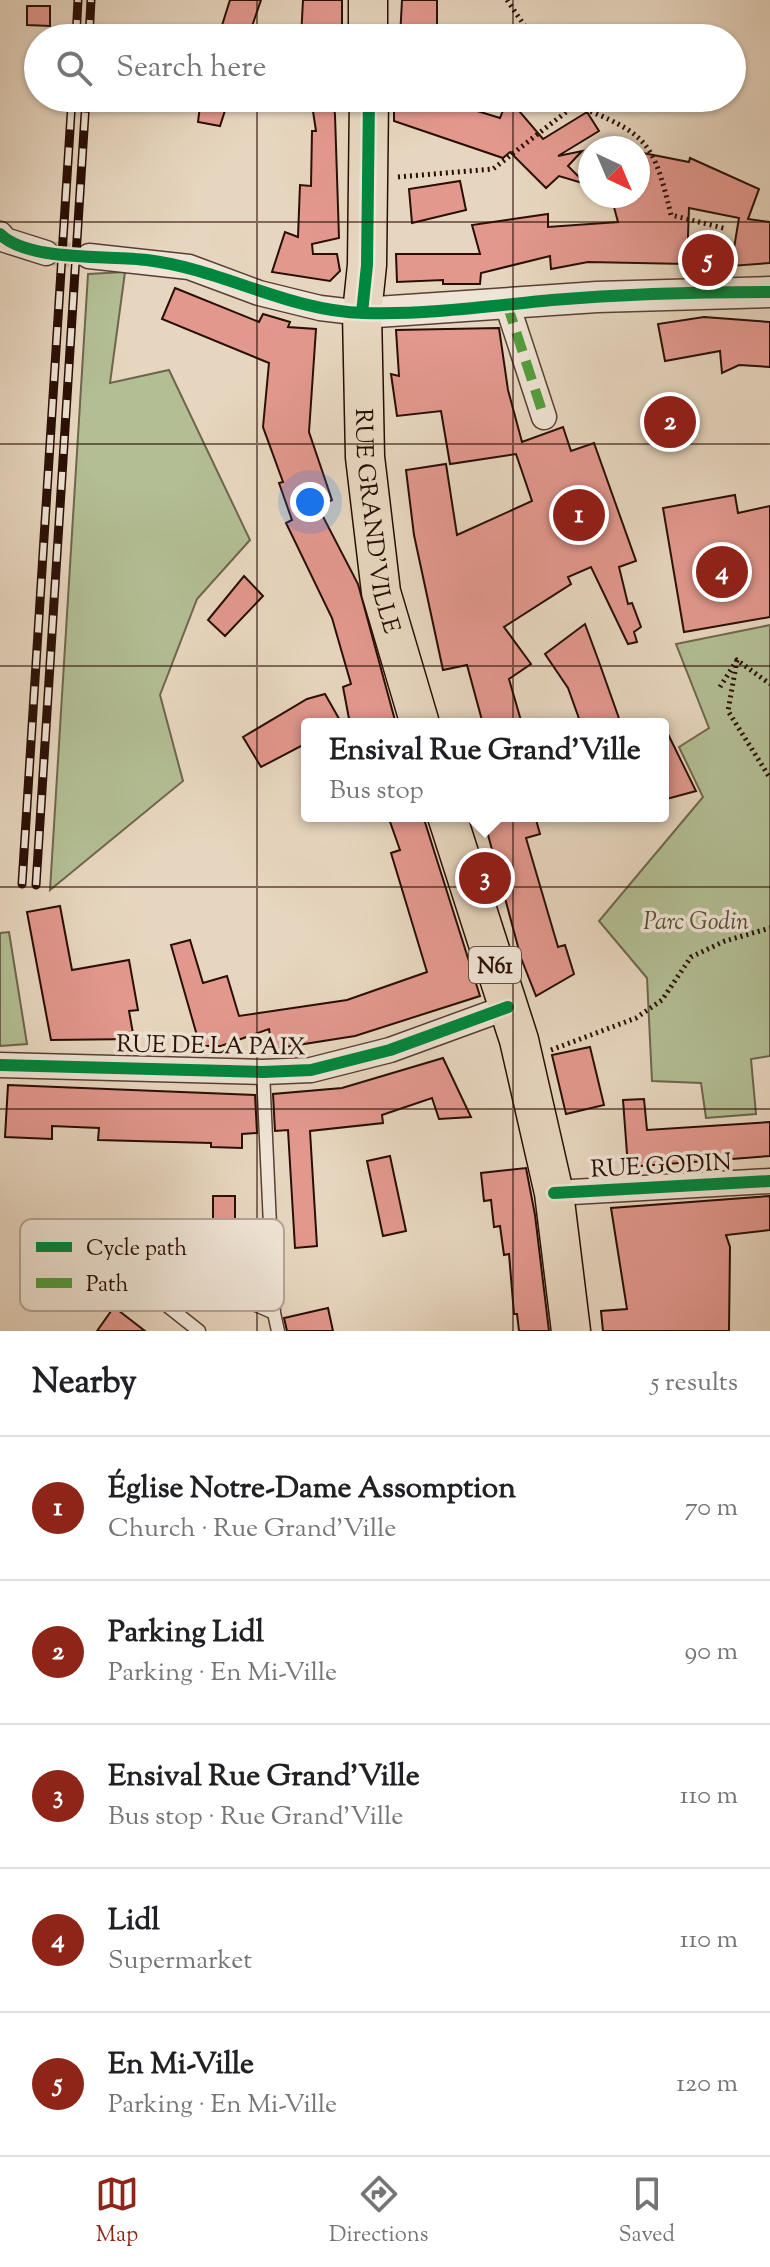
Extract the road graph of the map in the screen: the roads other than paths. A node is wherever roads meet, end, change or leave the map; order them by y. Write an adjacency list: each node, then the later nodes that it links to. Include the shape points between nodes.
1 (368, 0): 2 (main road)
2 (368, 24)
3 (369, 112): 9 (main road, RUE GRAND'VILLE)
4 (0, 234): 5 (street)
5 (46, 253)
6 (89, 256): 9 (street, via 189,267 259,293)
7 (770, 292): 8 (street)
8 (507, 304): 9 (street); 10 (street)
9 (362, 313): 11 (main road, RUE GRAND'VILLE, via 365,457 381,592)
10 (544, 417)
11 (418, 718)
12 (449, 822): 13 (main road, N61)
13 (513, 1024): 15 (street, RUE DE LA PAIX, via 311,1070); 17 (main road, N61)
14 (0, 1065): 15 (street, RUE DE LA PAIX)
15 (263, 1072): 18 (lane)
16 (770, 1181): 17 (street, RUE GODIN)
17 (554, 1193): 24 (main road, N61)
18 (270, 1219)
19 (174, 1311): 22 (lane)
20 (269, 1311): 21 (lane)
21 (274, 1313): 23 (lane)
22 (199, 1331)
23 (278, 1331)
24 (571, 1331)

